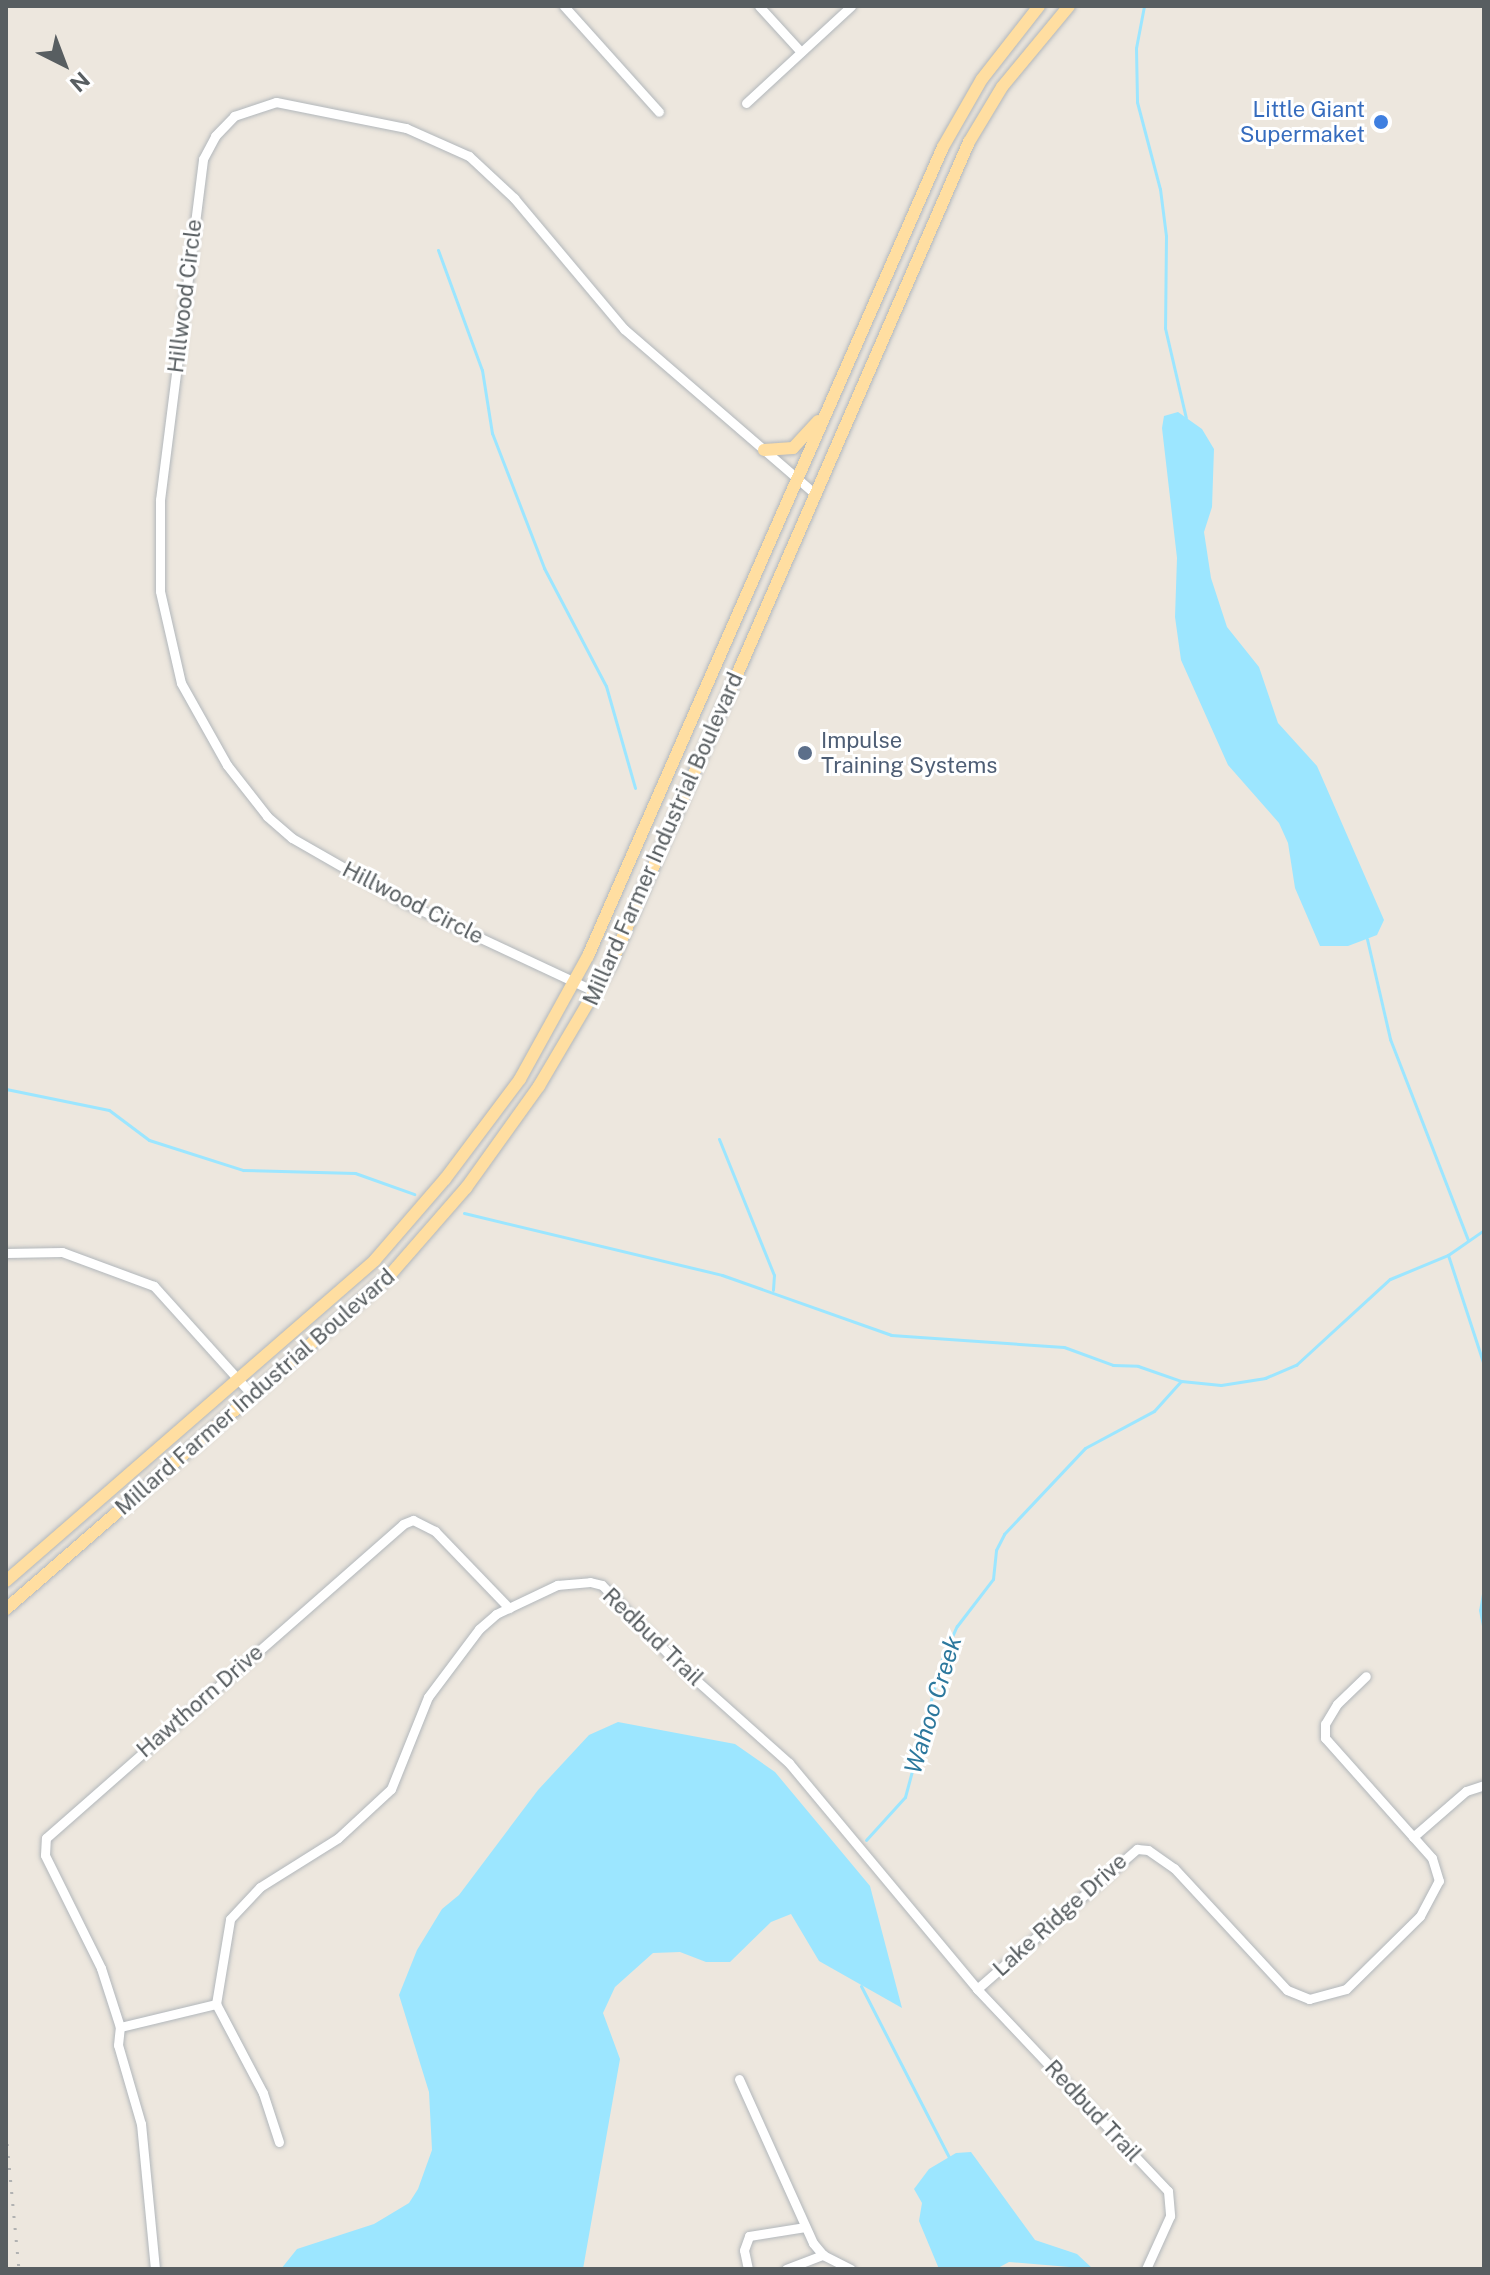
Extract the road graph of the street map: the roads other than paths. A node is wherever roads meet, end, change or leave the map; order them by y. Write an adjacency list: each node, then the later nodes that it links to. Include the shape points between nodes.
1 (564, 6): 8 (street)
2 (759, 6): 6 (street)
3 (851, 6): 6 (street)
4 (1069, 6): 12 (main road, Millard Farmer Industrial Boulevard, via 1002,87 969,142)
5 (1034, 9): 9 (main road, Millard Farmer Industrial Boulevard, via 955,124)
6 (801, 52): 7 (street)
7 (746, 103)
8 (659, 112)
9 (835, 395): 10 (main road, via 802,442); 11 (main road, Millard Farmer Industrial Boulevard)
10 (764, 450): 11 (street, Hillwood Circle); 13 (street, Hillwood Circle, via 624,329 514,198 469,156 406,128 276,102 234,116 215,136 203,159 160,500 160,591 181,683 227,765 267,816 292,838 402,901)
11 (799, 480): 12 (street, Hillwood Circle); 13 (main road, Millard Farmer Industrial Boulevard)
12 (815, 494): 14 (main road, Millard Farmer Industrial Boulevard)
13 (575, 982): 14 (street, Hillwood Circle); 16 (main road, Millard Farmer Industrial Boulevard, via 520,1079 438,1188 375,1260)
14 (596, 992): 17 (main road, Millard Farmer Industrial Boulevard, via 515,1122 440,1219 333,1330)
15 (6, 1253): 16 (street, via 62,1252 154,1286)
16 (240, 1381): 17 (street); 18 (main road, Millard Farmer Industrial Boulevard)
17 (253, 1396): 20 (main road, Millard Farmer Industrial Boulevard)
18 (6, 1581)
19 (509, 1608): 24 (street, Redbud Trail, via 557,1585 602,1585 677,1663 789,1763); 25 (street, Redbud Trail, via 471,1637 441,1676 391,1789 375,1807 338,1838 268,1881 230,1919); 26 (street, Hawthorn Drive, via 435,1531 413,1520 403,1524 53,1828 45,1855 101,1968)
20 (6, 1609)
21 (1366, 1676): 23 (street, Lake Ridge Drive, via 1337,1704 1325,1724 1325,1738)
22 (1484, 1785): 23 (street, via 1466,1791)
23 (1413, 1837): 24 (street, Lake Ridge Drive, via 1438,1870 1435,1894 1420,1916 1335,1996 1309,1999 1287,1990 1174,1868 1148,1850 1137,1849)
24 (977, 1989): 35 (street, Redbud Trail, via 1168,2191 1170,2216)
25 (216, 2004): 26 (street); 28 (street, via 263,2093)
26 (120, 2027): 31 (street, Hawthorn Drive, via 118,2045 141,2124)
27 (739, 2079): 29 (street)
28 (279, 2142)
29 (805, 2227): 30 (street); 32 (street, via 749,2236 744,2250)
30 (823, 2255): 33 (street); 34 (street)
31 (155, 2269)
32 (748, 2269)
33 (786, 2269)
34 (851, 2269)
35 (1146, 2269)

